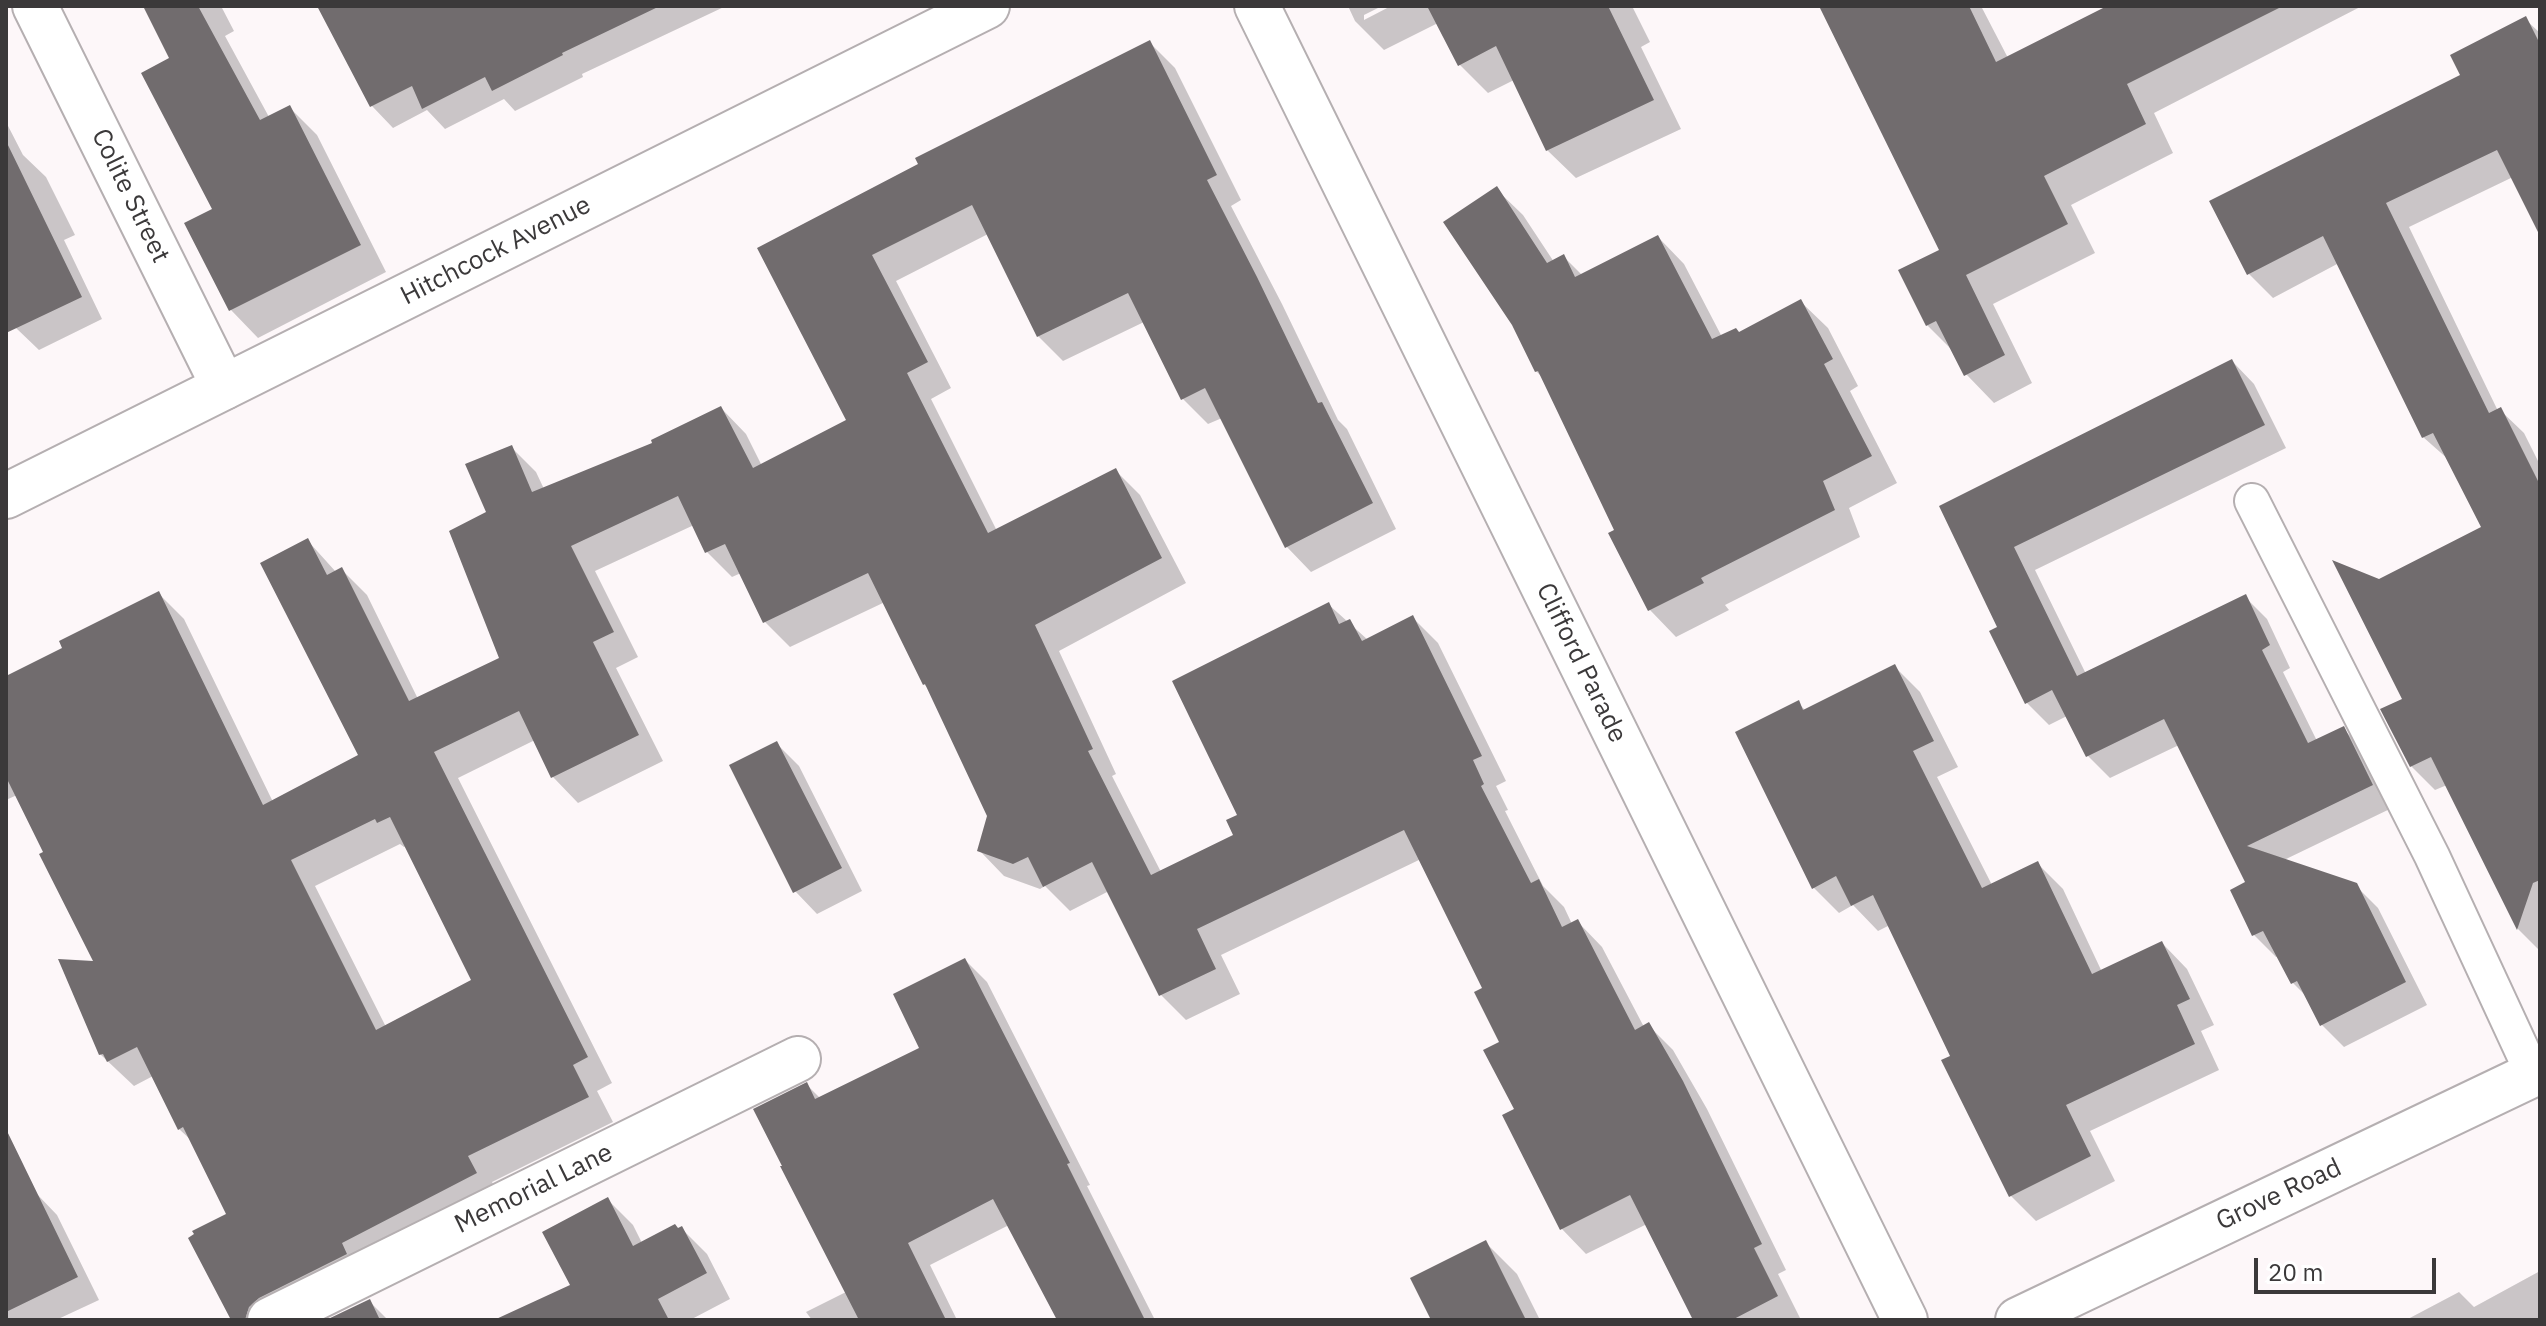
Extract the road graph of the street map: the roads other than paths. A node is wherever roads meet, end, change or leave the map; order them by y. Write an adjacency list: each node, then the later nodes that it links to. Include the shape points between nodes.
1 (35, 6): 4 (street, Colite Street)
2 (987, 6): 4 (street, Hitchcock Avenue)
3 (1257, 6): 10 (street, Clifford Parade)
4 (224, 387): 5 (street, Hitchcock Avenue)
5 (6, 496)
6 (2252, 501): 8 (lane)
7 (798, 1059): 9 (street, Memorial Lane)
8 (2536, 1072): 11 (street, Grove Road)
9 (270, 1320)
10 (1905, 1320)
11 (2018, 1320)

